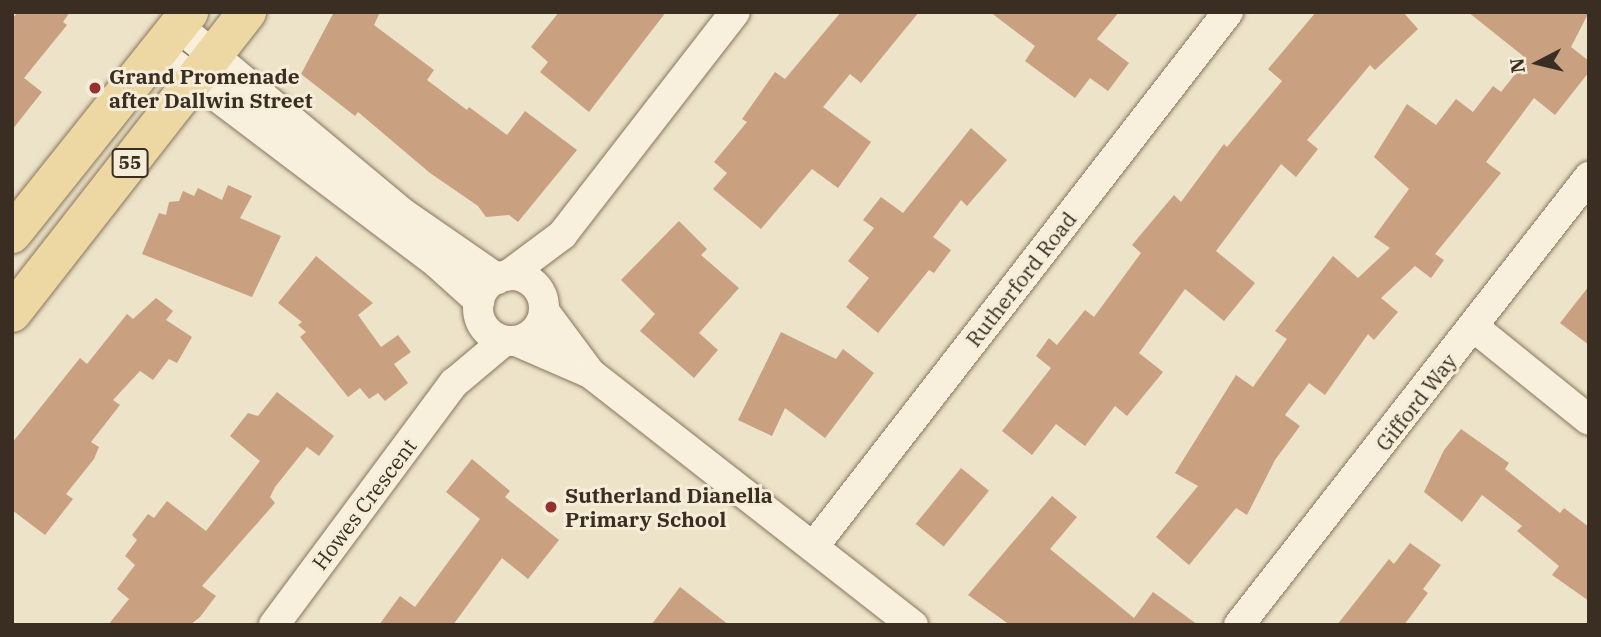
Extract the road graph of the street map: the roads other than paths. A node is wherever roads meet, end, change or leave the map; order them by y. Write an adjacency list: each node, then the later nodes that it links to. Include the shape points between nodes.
1 (247, 12): 5 (main road, 55)
2 (735, 12): 8 (street)
3 (1228, 12): 17 (street, Rutherford Road)
4 (175, 30): 5 (street); 7 (main road, 55)
5 (203, 68): 9 (street, via 335,171 470,289); 11 (main road, 55)
6 (1589, 177): 12 (street, Gifford Way)
7 (12, 234)
8 (562, 234): 9 (street); 10 (street)
9 (491, 294): 10 (street, via 529,281); 13 (street, via 493,336); 15 (street, Howes Crescent)
10 (542, 302): 13 (street, via 535,330); 14 (street)
11 (12, 313)
12 (1475, 328): 16 (street); 20 (street, Gifford Way)
13 (510, 341): 14 (street); 15 (street, Howes Crescent)
14 (590, 373): 17 (street)
15 (454, 383): 18 (street, Howes Crescent)
16 (1589, 420)
17 (814, 546): 19 (street)
18 (274, 625)
19 (913, 625)
20 (1239, 625)

